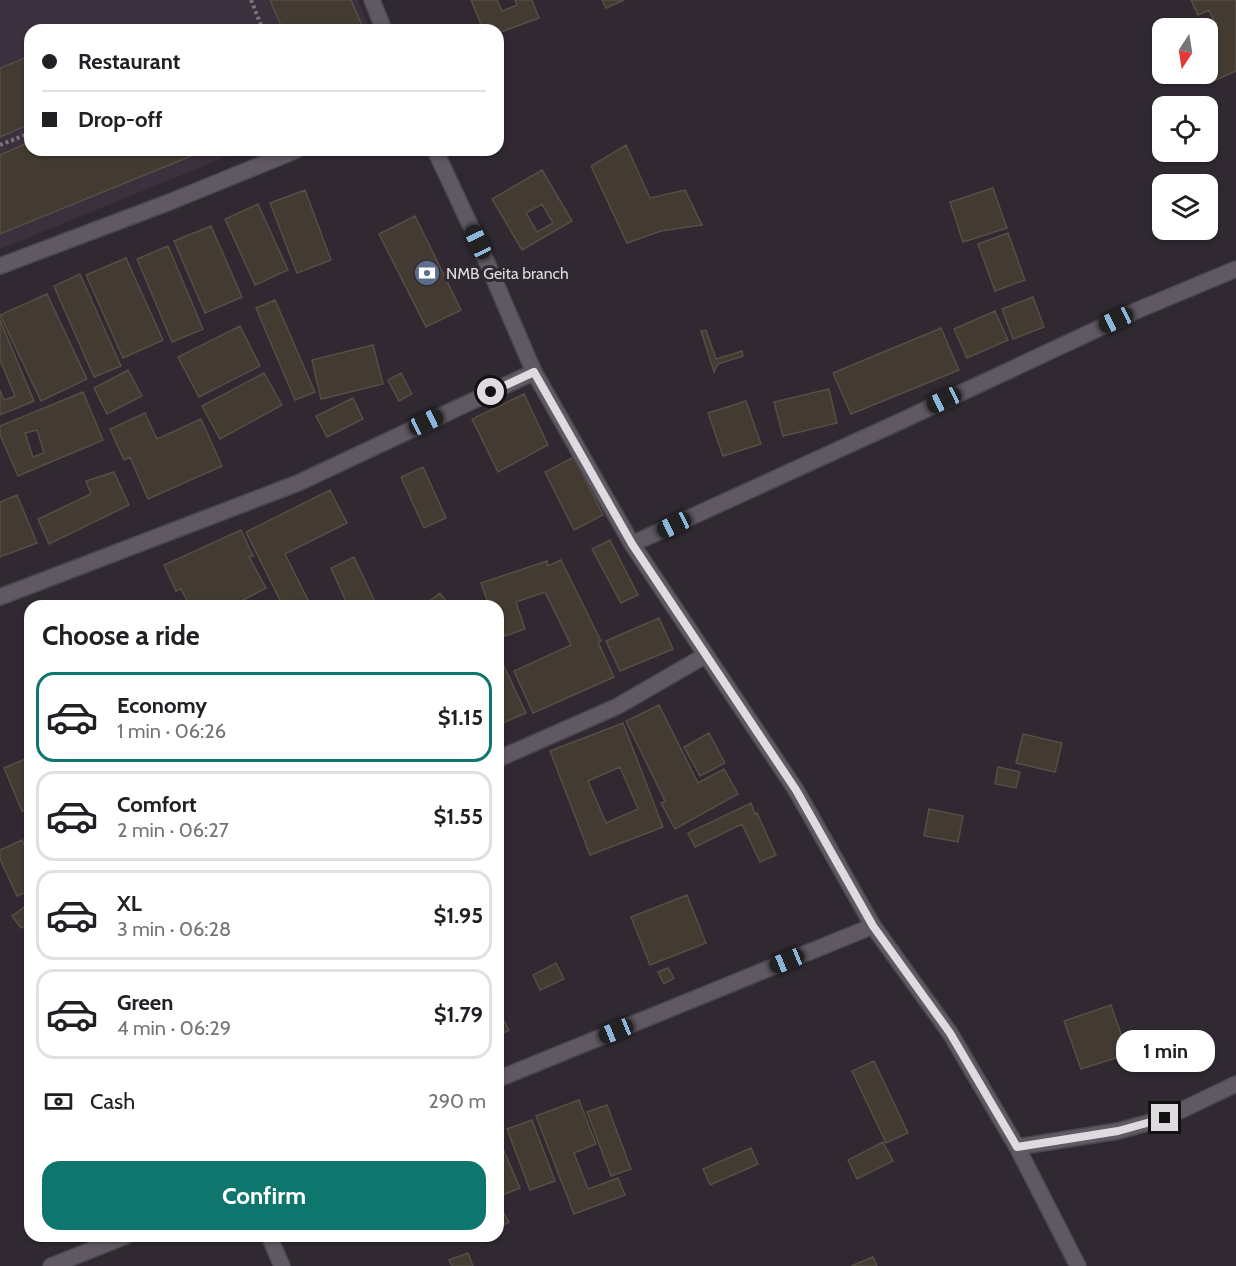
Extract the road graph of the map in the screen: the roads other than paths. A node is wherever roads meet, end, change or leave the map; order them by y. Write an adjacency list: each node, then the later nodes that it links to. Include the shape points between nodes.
1 (372, 0): 2 (street)
2 (382, 24)
3 (282, 156): 5 (street)
4 (438, 156): 7 (street)
5 (0, 266)
6 (1236, 269): 8 (street, via 1138,310)
7 (534, 372): 8 (street); 9 (street, via 298,483)
8 (632, 544): 10 (street)
9 (0, 597)
10 (706, 655): 11 (street, via 618,706); 12 (street, via 796,790)
11 (504, 756)
12 (873, 926): 13 (street); 15 (street, via 950,1033)
13 (504, 1077)
14 (1236, 1084): 15 (street, via 1165,1118 1118,1131)
15 (1017, 1147): 20 (street)
16 (111, 1242): 18 (street)
17 (272, 1242): 19 (street)
18 (51, 1266)
19 (282, 1266)
20 (1078, 1266)

